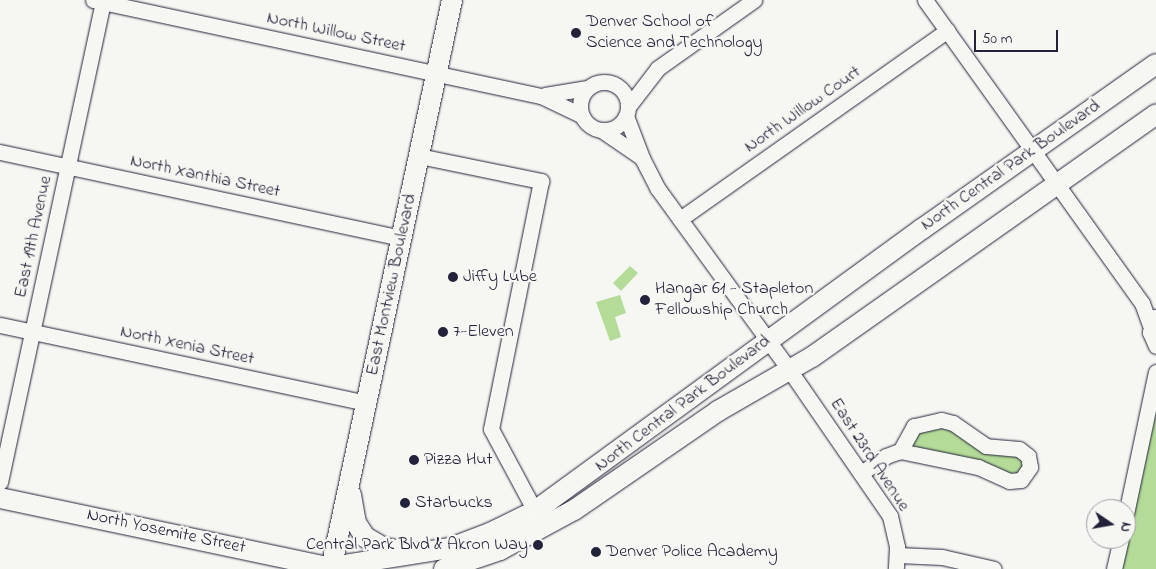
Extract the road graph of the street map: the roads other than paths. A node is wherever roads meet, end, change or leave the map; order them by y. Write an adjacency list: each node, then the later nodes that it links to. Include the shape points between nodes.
1 (452, 0): 8 (main road, East Montview Boulevard)
2 (754, 0): 7 (street)
3 (925, 0): 5 (street)
4 (100, 1): 8 (street, North Willow Street); 20 (street, East 19th Avenue)
5 (947, 31): 16 (street); 22 (street, North Willow Court)
6 (1156, 64): 16 (main road, North Central Park Boulevard)
7 (658, 68): 9 (street, via 632,81); 12 (street)
8 (436, 74): 11 (street, North Willow Street); 18 (main road, East Montview Boulevard)
9 (614, 84): 10 (street, via 595,83); 12 (street, via 622,89)
10 (587, 88): 11 (street, North Willow Street); 14 (street, via 579,106)
11 (541, 96): 14 (street, North Willow Street)
12 (627, 112): 15 (street, via 613,129); 19 (street)
13 (1156, 114): 21 (main road, North Central Park Boulevard)
14 (581, 115): 15 (street, via 586,123)
15 (603, 131): 19 (street)
16 (1034, 150): 21 (street); 29 (main road, North Central Park Boulevard)
17 (0, 152): 20 (street, North Xanthia Street)
18 (419, 156): 23 (main road, East Montview Boulevard); 40 (street, via 541,182 490,429)
19 (642, 158): 22 (street, East 23rd Avenue)
20 (68, 166): 23 (street, North Xanthia Street); 28 (street, East 19th Avenue)
21 (1057, 185): 24 (street); 31 (main road, North Central Park Boulevard, via 812,357)
22 (680, 219): 29 (street, East 23rd Avenue)
23 (402, 238): 33 (main road, East Montview Boulevard)
24 (1126, 281): 25 (street); 26 (street)
25 (1156, 303)
26 (1153, 320): 30 (street)
27 (0, 325): 28 (street, North Xenia Street)
28 (33, 332): 33 (street, North Xenia Street); 36 (street, East 19th Avenue)
29 (767, 340): 31 (street, East 23rd Avenue); 40 (main road, North Central Park Boulevard)
30 (1156, 348)
31 (788, 368): 35 (street, East 23rd Avenue); 44 (main road, North Central Park Boulevard, via 718,411 574,510)
32 (1155, 380): 39 (street)
33 (366, 403): 37 (main road, East Montview Boulevard)
34 (900, 451): 34 (street, via 978,467 1009,481 1021,480 1030,467 1024,452 986,446 953,423 941,420 914,426); 35 (street, via 886,456)
35 (861, 473): 43 (street, East 23rd Avenue, via 890,516)
36 (0, 482)
37 (350, 482): 42 (main road, via 354,516 365,537 392,550); 45 (main road, East Montview Boulevard)
38 (0, 498): 45 (main road, North Yosemite Street)
39 (1129, 499)
40 (535, 511): 42 (main road, North Central Park Boulevard, via 490,533)
41 (1119, 549): 48 (street)
42 (431, 552): 45 (main road, North Central Park Boulevard)
43 (897, 562): 47 (street, via 942,557)
44 (465, 567): 46 (main road, North Central Park Boulevard)
45 (333, 568)
46 (444, 569)
47 (994, 569)
48 (1114, 569)

